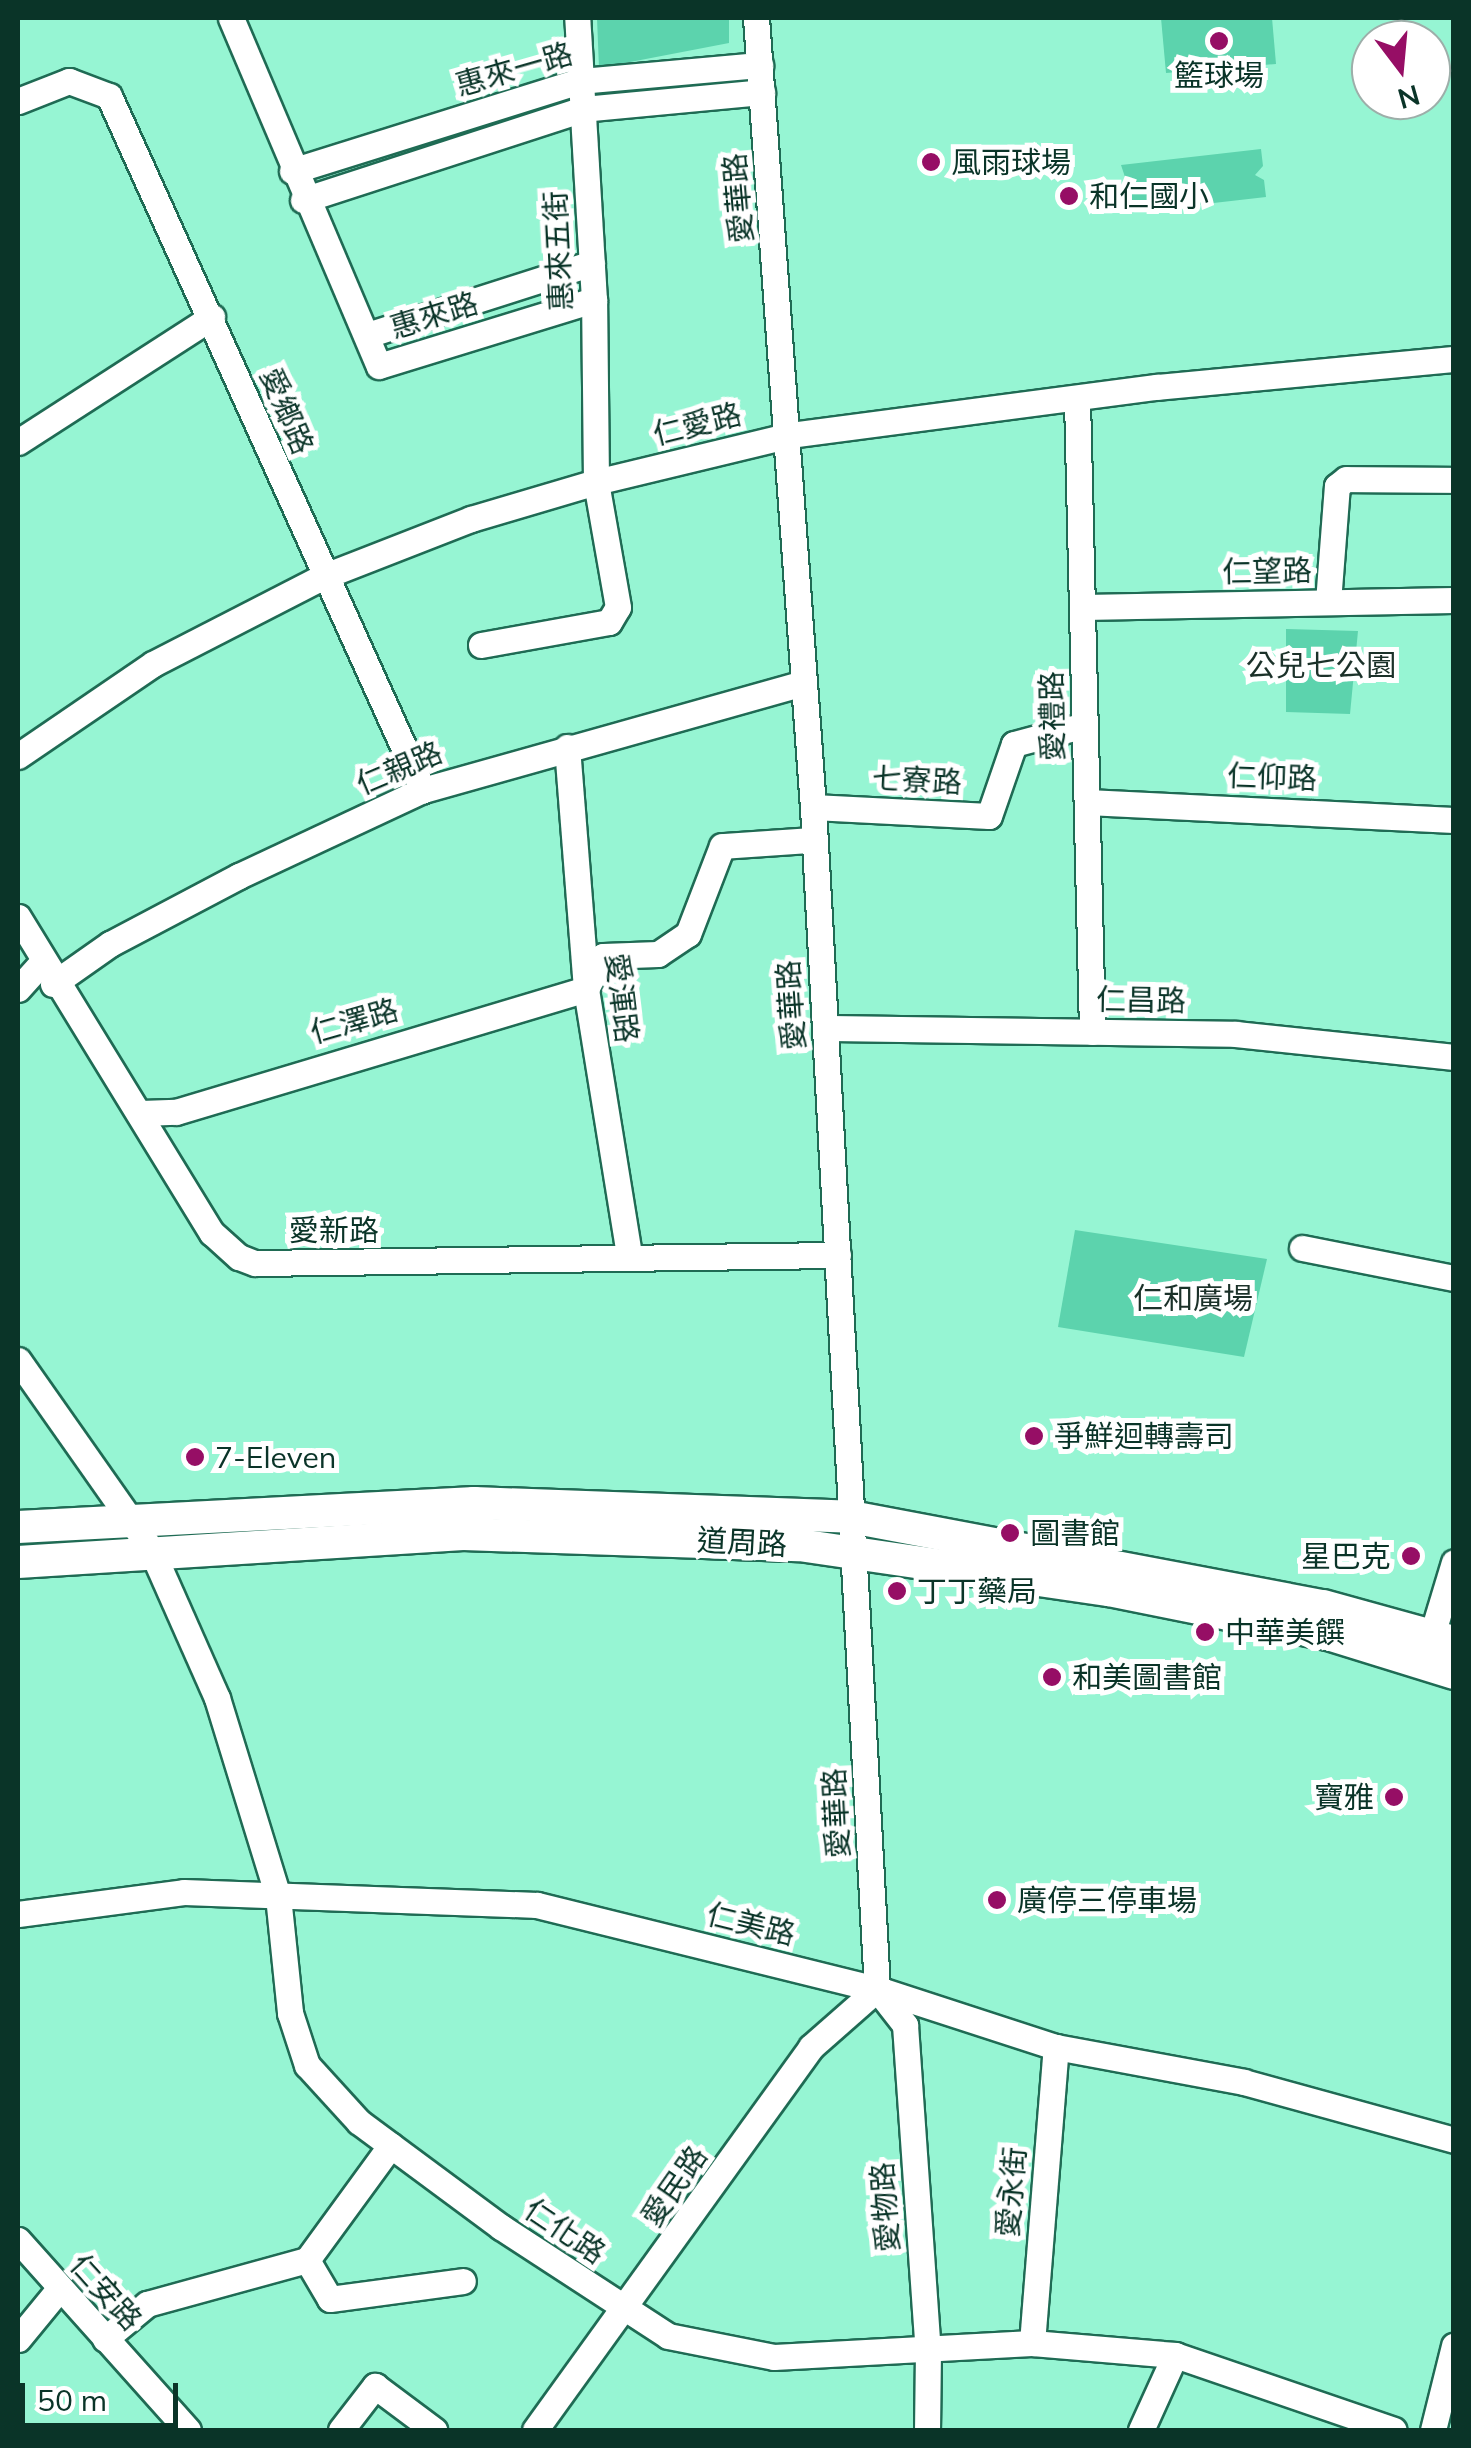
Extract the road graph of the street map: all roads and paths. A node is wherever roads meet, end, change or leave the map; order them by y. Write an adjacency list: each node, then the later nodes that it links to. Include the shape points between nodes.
1 (577, 18): 5 (street, 惠來五街)
2 (756, 18): 4 (street, 愛華路)
3 (238, 19): 9 (street)
4 (760, 66): 5 (street, 惠來一路); 6 (street, 愛華路)
5 (580, 81): 8 (street, 惠來五街); 9 (street, 惠來一路)
6 (762, 92): 8 (street, 惠來一路); 17 (street, 愛華路)
7 (18, 101): 13 (street, 愛鄉路, via 69,81 109,96)
8 (583, 109): 10 (street, 惠來一路); 11 (street, 惠來五街)
9 (292, 171): 10 (street)
10 (304, 200): 14 (street)
11 (592, 263): 12 (street, 惠來五街); 14 (street, 惠來路)
12 (594, 300): 14 (street, 惠來路, via 379,366); 20 (street, 惠來五街)
13 (212, 316): 18 (street); 21 (street, 愛鄉路)
14 (366, 335)
15 (1454, 359): 16 (street, 仁愛路)
16 (1078, 399): 17 (street, 仁愛路); 24 (street, 愛禮路)
17 (790, 436): 20 (street, 仁愛路); 26 (street, 愛華路)
18 (18, 442)
19 (1454, 480): 23 (street, via 1346,480 1338,486)
20 (596, 482): 21 (street, 仁愛路, via 471,518); 25 (street, 惠來五街, via 616,615 593,626)
21 (322, 578): 29 (street, 仁愛路, via 152,664); 30 (street, 愛鄉路)
22 (1454, 600): 23 (street, 仁望路)
23 (1328, 602): 24 (street, 仁望路)
24 (1083, 607): 27 (street, 愛禮路)
25 (481, 644)
26 (799, 684): 28 (street, 仁親路); 32 (street, 愛華路)
27 (1085, 725): 31 (street, 愛禮路); 32 (street, 七寮路, via 1014,744 989,816)
28 (567, 747): 30 (street, 仁親路); 37 (street, 愛渾路)
29 (18, 756)
30 (423, 790): 36 (street, 仁親路)
31 (1087, 802): 33 (street, 仁仰路); 40 (street, 愛禮路)
32 (813, 807): 34 (street, 愛華路)
33 (1454, 820)
34 (811, 840): 37 (street, via 722,846 688,934 658,954 603,956); 39 (street, 愛華路)
35 (18, 917): 36 (street, 愛新路)
36 (48, 973): 38 (street); 42 (street, 愛新路)
37 (586, 988): 42 (street, 仁澤路, via 176,1112); 44 (street, 愛渾路)
38 (18, 989)
39 (826, 1028): 40 (street, 仁昌路); 45 (street, 愛華路)
40 (1092, 1032): 41 (street, 仁昌路, via 1236,1034)
41 (1454, 1058)
42 (141, 1113): 44 (street, 愛新路, via 212,1233 228,1252 256,1263)
43 (1302, 1248): 46 (street)
44 (629, 1255): 45 (street, 愛新路)
45 (838, 1255): 48 (street, 愛華路)
46 (1454, 1278)
47 (18, 1360): 49 (street, 仁化路)
48 (851, 1517): 49 (main road, 道周路, via 474,1503); 52 (street, 愛華路); 55 (main road, 道周路, via 1323,1606)
49 (134, 1518): 50 (main road, 道周路); 51 (street, 仁化路)
50 (18, 1528)
51 (151, 1549): 52 (main road, 道周路, via 482,1534 646,1536); 53 (main road, 道周路); 57 (street, 仁化路, via 217,1698)
52 (854, 1552): 56 (main road, 道周路, via 1110,1590 1309,1630); 59 (street, 愛華路)
53 (18, 1562)
54 (1454, 1562): 55 (street)
55 (1443, 1638)
56 (1454, 1673)
57 (278, 1896): 58 (street, 仁美路, via 184,1892); 59 (street, 仁美路, via 537,1904); 62 (street, 仁化路, via 290,2014 308,2064 359,2122)
58 (18, 1914)
59 (877, 1989): 60 (street, 仁美路); 67 (street, 愛民路, via 811,2046); 72 (street, 愛物路, via 905,2025)
60 (1056, 2047): 61 (street, 仁美路, via 1244,2082); 70 (street, 愛永街)
61 (1454, 2140)
62 (391, 2145): 64 (street); 67 (street, 仁化路)
63 (18, 2240): 66 (street, 仁安路)
64 (307, 2260): 65 (street, via 330,2299); 69 (street, via 147,2304)
65 (462, 2281)
66 (59, 2289): 68 (street); 69 (street, 仁安路)
67 (626, 2311): 72 (street, 仁化路, via 668,2336 720,2350 774,2356); 77 (street, 愛民路)
68 (18, 2338)
69 (105, 2339): 74 (street, 仁安路)
70 (1032, 2343): 72 (street, 仁化路); 73 (street, 仁化路)
71 (1454, 2346): 81 (street)
72 (928, 2350): 78 (street, 愛物路)
73 (1175, 2355): 79 (street); 80 (street, 仁化路)
74 (188, 2430)
75 (342, 2430): 76 (street, via 375,2386)
76 (434, 2430)
77 (535, 2430)
78 (927, 2430)
79 (1141, 2430)
80 (1394, 2430)
81 (1433, 2430)

